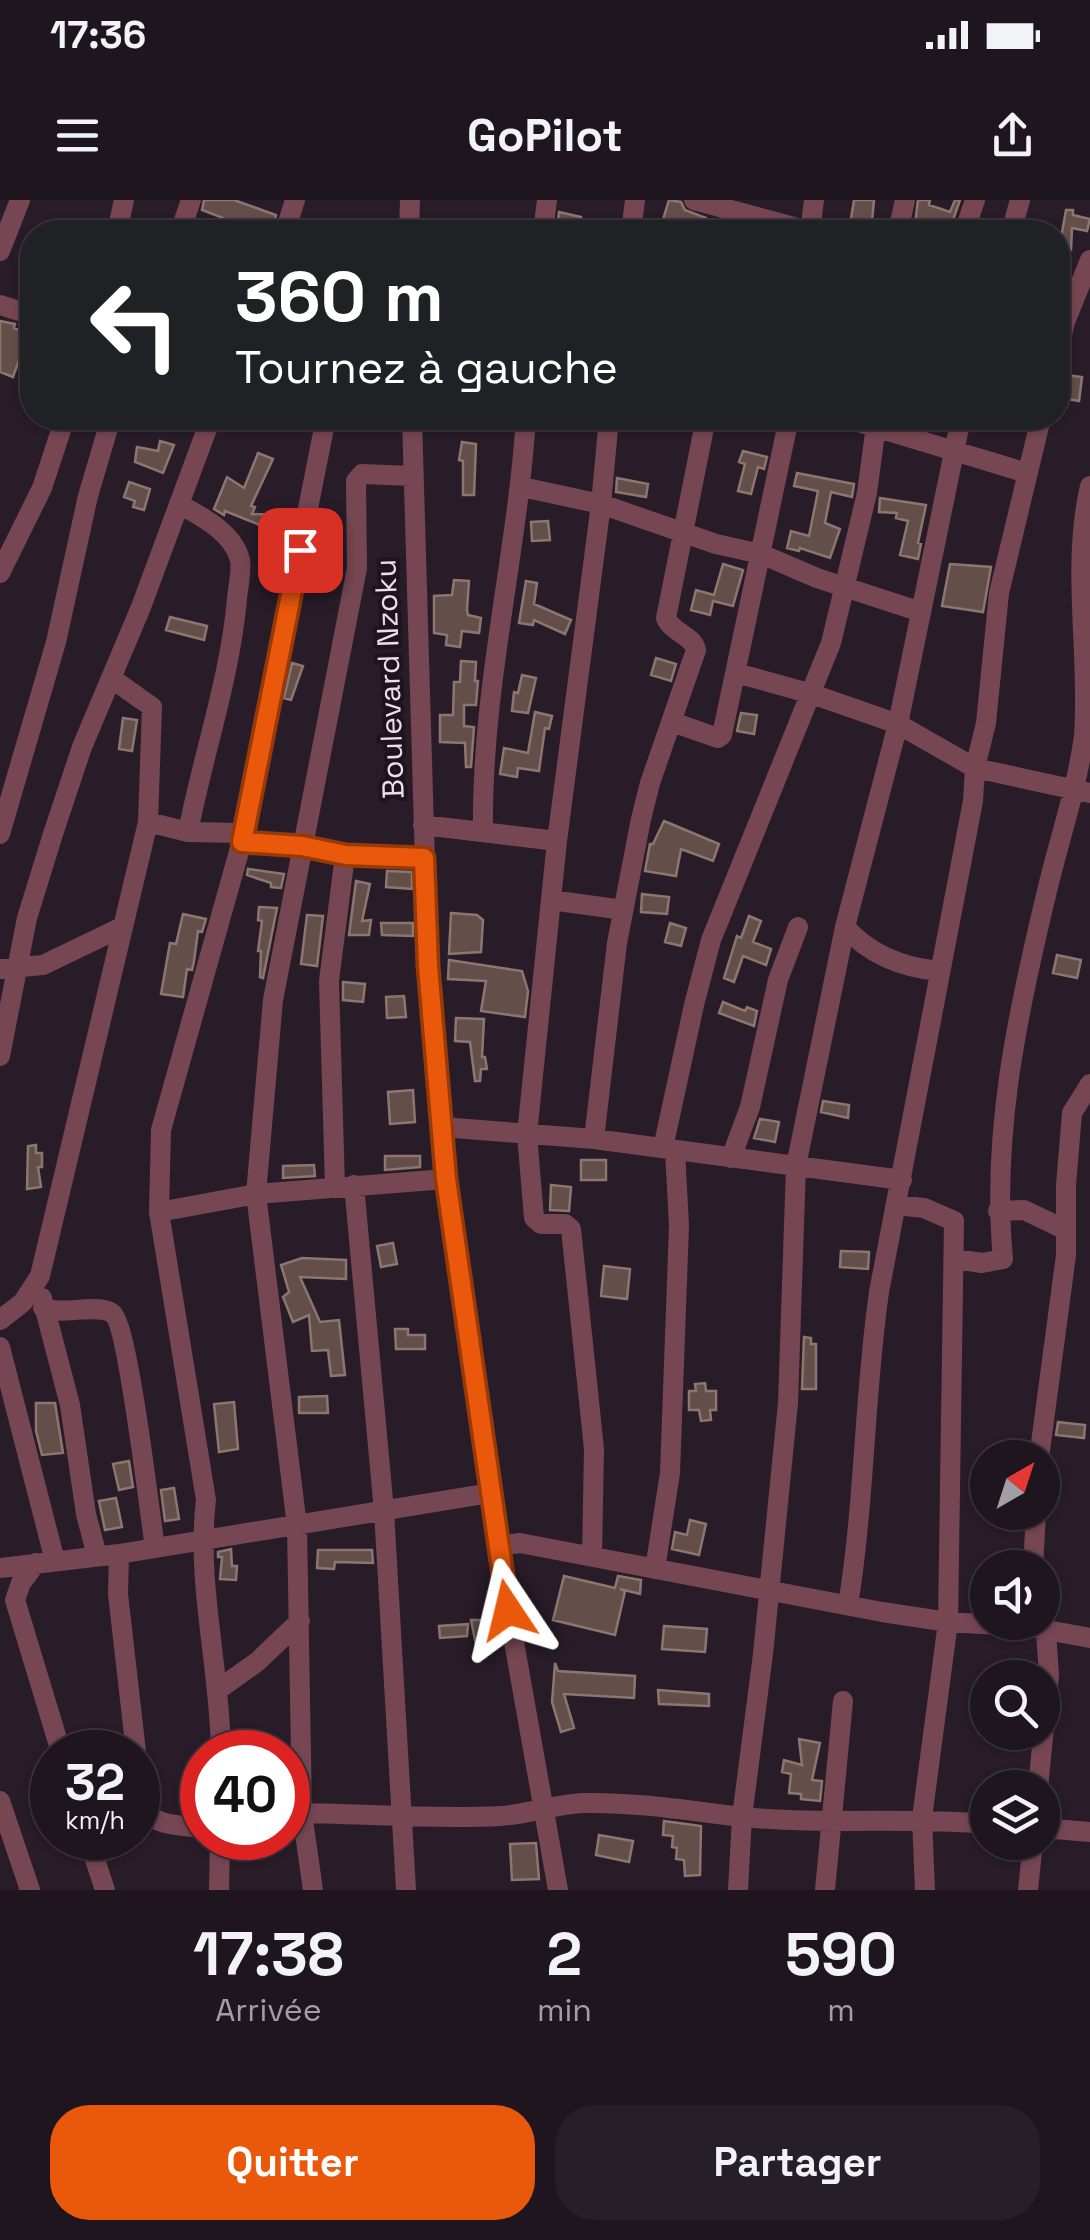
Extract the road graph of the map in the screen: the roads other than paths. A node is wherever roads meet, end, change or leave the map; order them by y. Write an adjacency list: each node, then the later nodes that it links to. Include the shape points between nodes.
1 (20, 200): 4 (street)
2 (694, 200): 3 (street)
3 (740, 215)
4 (0, 251)
5 (1090, 260): 6 (street)
6 (1072, 310)
7 (61, 430): 29 (street, via 42,488)
8 (107, 430): 43 (street)
9 (206, 430): 25 (street)
10 (324, 430): 44 (street)
11 (412, 430): 22 (street, Boulevard Nzoku)
12 (525, 430): 24 (street)
13 (608, 430): 26 (street)
14 (704, 430): 27 (street)
15 (787, 430): 28 (street)
16 (875, 430): 30 (street)
17 (894, 430): 20 (street)
18 (959, 430): 20 (street)
19 (1038, 430): 21 (street)
20 (953, 453): 21 (street); 31 (street)
21 (1028, 473): 37 (street, via 999,593)
22 (413, 476): 40 (street, Boulevard Nzoku); 46 (street, via 362,474 356,481 357,568)
23 (1090, 486): 38 (street, via 1082,573 1087,667)
24 (522, 487): 26 (street); 41 (street, via 485,736)
25 (179, 504): 33 (street); 42 (street, via 228,538 240,561 215,722)
26 (601, 504): 27 (street); 45 (street)
27 (684, 532): 28 (street); 35 (street, via 666,618 696,650)
28 (761, 554): 30 (street); 32 (street)
29 (0, 573)
30 (844, 586): 31 (street); 34 (street)
31 (920, 612): 36 (street)
32 (736, 674): 34 (street); 35 (street, via 721,737)
33 (111, 678): 39 (street, via 153,711); 55 (street)
34 (812, 694): 36 (street); 62 (street, via 711,940)
35 (672, 722): 50 (street, via 650,783)
36 (898, 724): 37 (street); 53 (street)
37 (975, 768): 38 (street); 56 (street)
38 (1081, 792): 70 (street, via 1046,894 1005,1100)
39 (148, 822): 42 (street); 51 (street)
40 (423, 825): 41 (street); 48 (street, Boulevard Nzoku)
41 (482, 830): 45 (street)
42 (188, 832): 44 (street)
43 (0, 834)
44 (242, 837): 46 (street); 71 (street, via 161,1130)
45 (557, 841): 49 (street)
46 (302, 846): 47 (street); 68 (street, via 273,1000)
47 (346, 855): 48 (street); 67 (street, via 329,981)
48 (424, 858): 59 (street, Boulevard Nzoku)
49 (551, 900): 50 (street); 60 (street)
50 (623, 910): 61 (street)
51 (122, 927): 55 (street, via 43,965); 74 (street)
52 (798, 927): 63 (street)
53 (846, 928): 56 (street, via 880,954); 64 (street)
54 (1, 944): 55 (street)
55 (11, 967): 57 (street)
56 (940, 971): 66 (street)
57 (0, 1056)
58 (1090, 1084): 72 (street, via 1072,1113)
59 (442, 1127): 60 (street); 65 (street, Boulevard Nzoku)
60 (527, 1134): 61 (street); 87 (street, via 534,1218 571,1229 594,1450)
61 (594, 1139): 62 (street)
62 (669, 1149): 63 (street); 90 (street, via 678,1226 672,1437)
63 (731, 1158): 64 (street)
64 (796, 1166): 66 (street); 91 (street, via 788,1403)
65 (446, 1179): 67 (street); 79 (street, Boulevard Nzoku)
66 (902, 1180): 69 (street)
67 (345, 1186): 68 (street); 80 (street)
68 (256, 1194): 71 (street); 81 (street)
69 (896, 1205): 73 (street, via 953,1219); 92 (street, via 870,1353)
70 (998, 1211): 72 (street, via 1033,1213); 73 (street, via 1002,1260)
71 (159, 1212): 82 (street, via 206,1500)
72 (1066, 1230): 78 (street)
73 (955, 1259): 94 (street)
74 (40, 1276): 75 (street); 76 (street)
75 (43, 1308): 84 (street, via 110,1312 115,1318); 86 (street, via 70,1405)
76 (0, 1320)
77 (0, 1347): 88 (street)
78 (1042, 1440)
79 (490, 1493): 80 (street); 83 (street, Boulevard Nzoku)
80 (384, 1512): 81 (street); 109 (street)
81 (297, 1526): 82 (street); 93 (street)
82 (201, 1541): 84 (street); 99 (street)
83 (497, 1546): 87 (street, via 520,1543); 107 (street, Boulevard Nzoku)
84 (155, 1548): 85 (street)
85 (119, 1554): 86 (street); 102 (street)
86 (97, 1556): 88 (street)
87 (592, 1557): 90 (street)
88 (45, 1562): 89 (street); 101 (street, via 21,1583 16,1600)
89 (0, 1568)
90 (655, 1569): 91 (street)
91 (769, 1590): 92 (street); 110 (street)
92 (848, 1606): 94 (street)
93 (300, 1621): 99 (street); 104 (street)
94 (948, 1622): 95 (street); 111 (street)
95 (970, 1623)
96 (1060, 1632): 97 (street)
97 (1090, 1638)
98 (1039, 1640): 105 (street, via 1048,1675)
99 (219, 1688): 103 (street)
100 (844, 1701): 112 (street)
101 (54, 1730)
102 (134, 1730)
103 (220, 1730)
104 (297, 1730)
105 (1040, 1770)
106 (0, 1801): 120 (street)
107 (541, 1809): 109 (street, via 505,1816); 110 (street, via 615,1803); 125 (street, Boulevard Nzoku)
108 (310, 1813): 109 (street)
109 (403, 1816): 124 (street)
110 (742, 1817): 112 (street); 126 (street)
111 (922, 1818): 112 (street); 113 (street); 128 (street)
112 (834, 1820): 127 (street)
113 (970, 1822)
114 (1060, 1830): 115 (street)
115 (1090, 1832)
116 (95, 1860): 121 (street)
117 (220, 1860): 122 (street)
118 (306, 1860): 123 (street)
119 (1030, 1860): 129 (street)
120 (30, 1890)
121 (104, 1890)
122 (219, 1890)
123 (313, 1890)
124 (406, 1890)
125 (558, 1890)
126 (738, 1890)
127 (826, 1890)
128 (925, 1890)
129 (1028, 1890)

